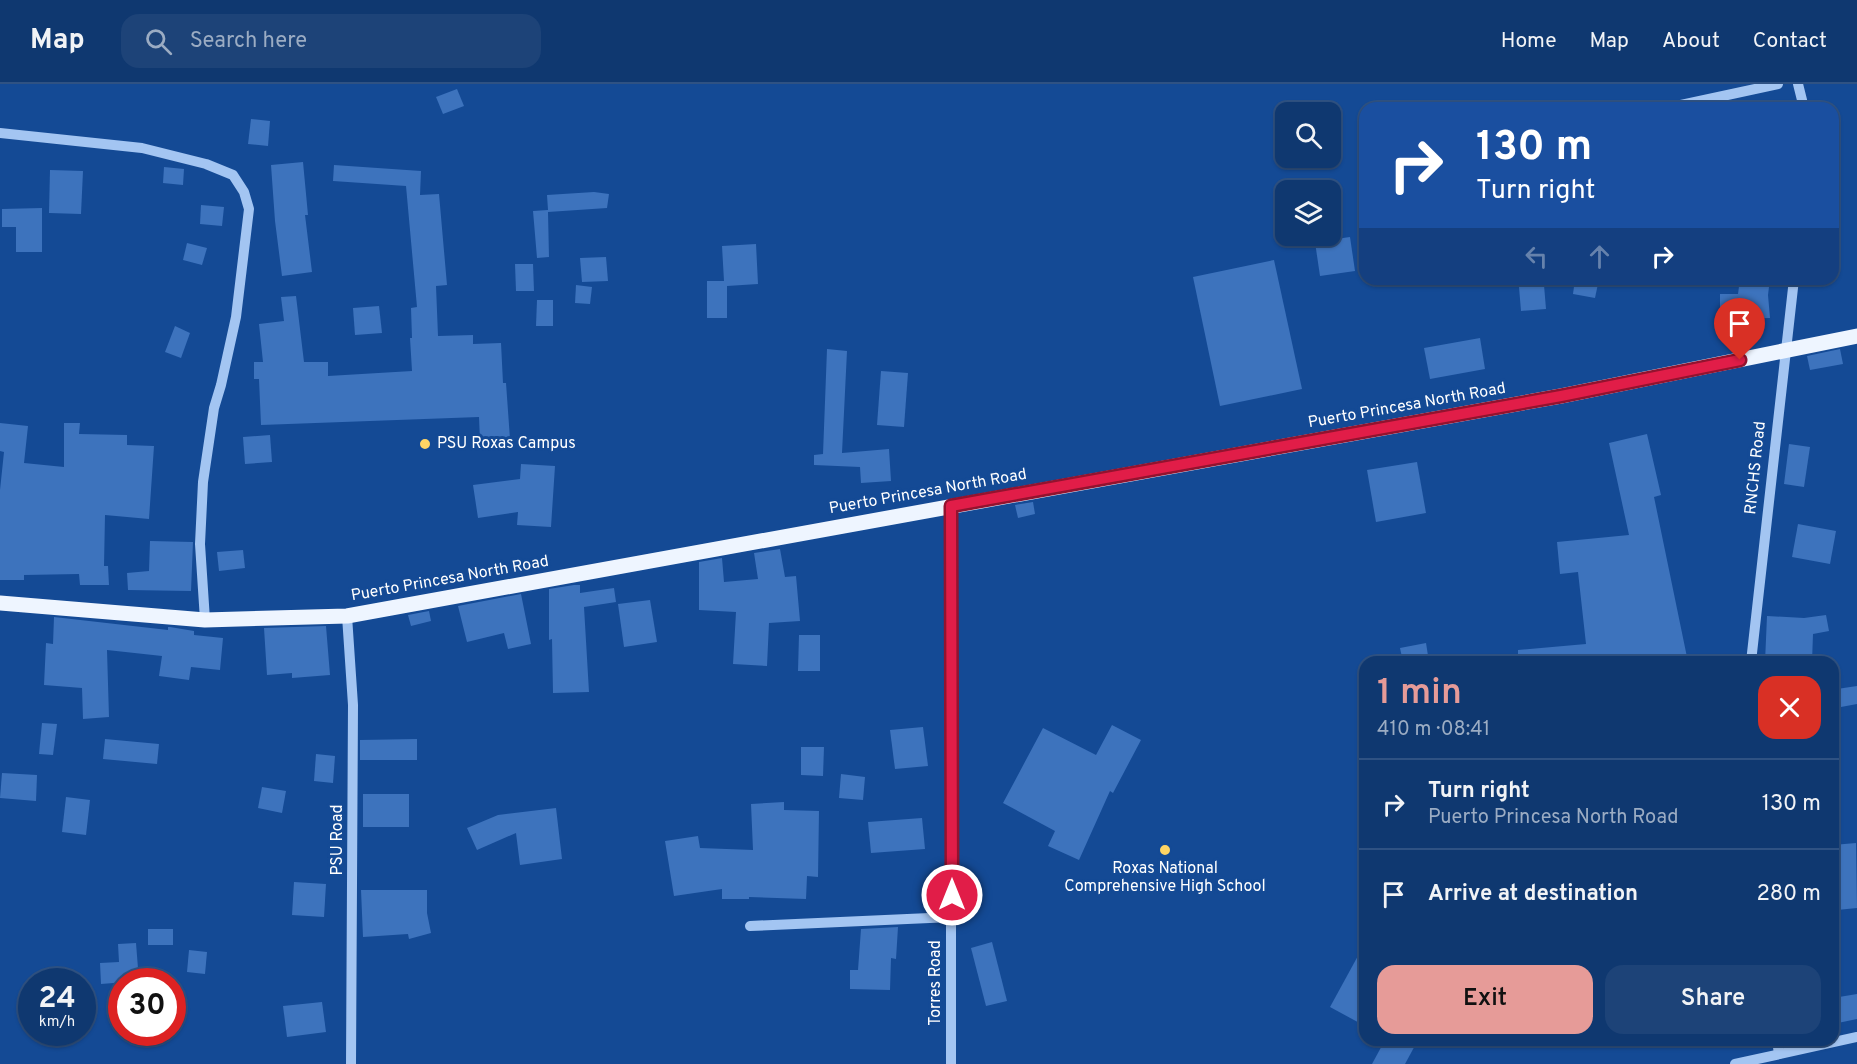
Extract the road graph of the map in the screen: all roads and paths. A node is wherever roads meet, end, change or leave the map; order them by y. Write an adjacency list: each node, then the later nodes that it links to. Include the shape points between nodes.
1 (1778, 84): 3 (street)
2 (1798, 84): 4 (street)
3 (1695, 102)
4 (1802, 102)
5 (0, 133): 12 (street, via 142,148 233,175 244,192 249,209 236,317 214,408 203,482 200,544)
6 (1793, 285): 8 (street, RNCHS Road)
7 (1857, 336): 8 (main road, Puerto Princesa North Road)
8 (1784, 351): 9 (main road, Puerto Princesa North Road, via 1561,396); 13 (street, RNCHS Road)
9 (951, 506): 11 (main road, Puerto Princesa North Road); 14 (street, Torres Road)
10 (0, 603): 12 (main road, Puerto Princesa North Road)
11 (347, 616): 12 (main road, Puerto Princesa North Road); 21 (street, PSU Road, via 353,705)
12 (205, 620)
13 (1752, 656)
14 (952, 918): 15 (street); 22 (street, Torres Road)
15 (750, 926)
16 (1857, 1036): 17 (street)
17 (1839, 1040)
18 (1778, 1046): 20 (street)
19 (1814, 1046): 20 (street)
20 (1779, 1054): 23 (street)
21 (351, 1064)
22 (951, 1064)
23 (1735, 1064)

